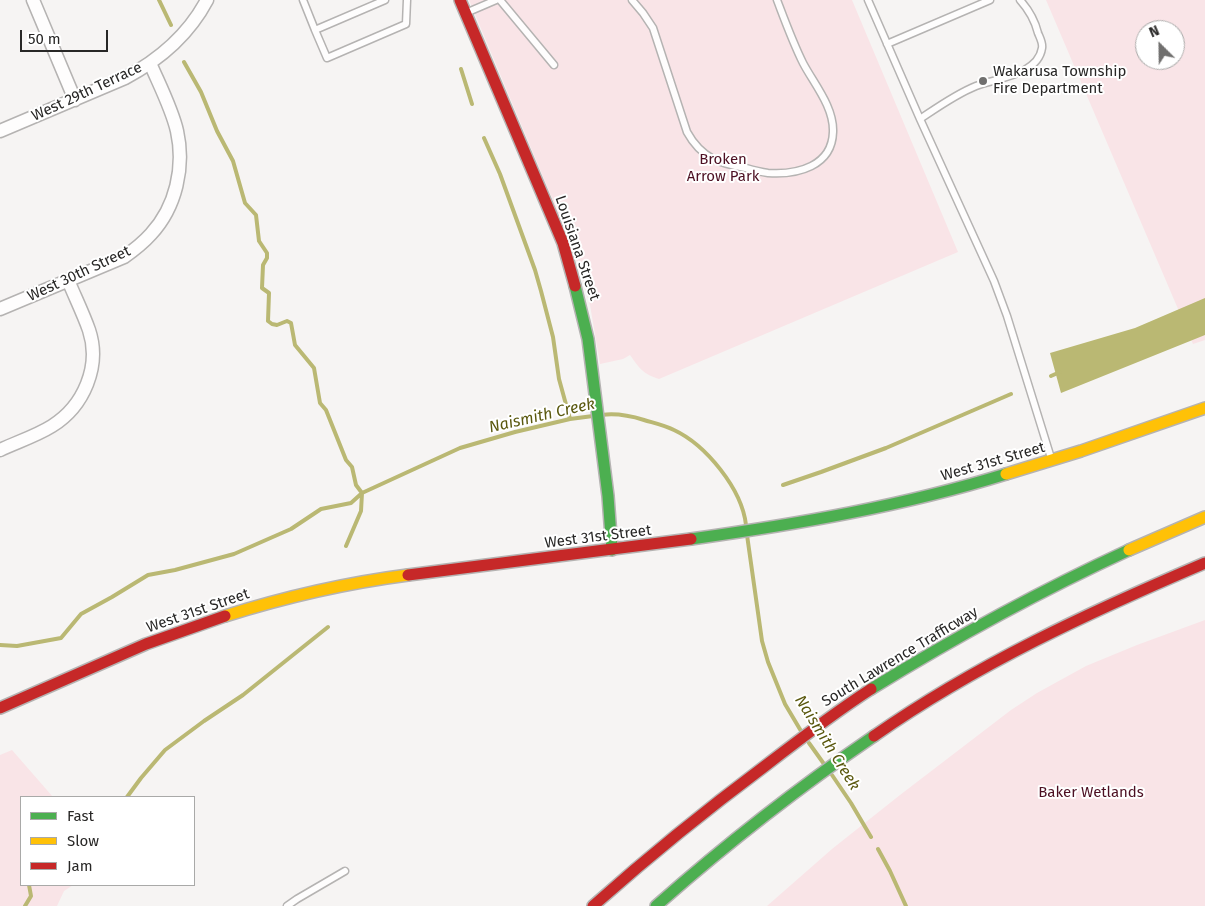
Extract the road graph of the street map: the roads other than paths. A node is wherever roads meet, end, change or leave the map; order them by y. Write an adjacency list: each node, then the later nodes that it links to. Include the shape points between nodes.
1 (33, 0): 18 (street)
2 (207, 0): 16 (street, West 29th Terrace, via 194,22)
3 (303, 0): 14 (lane)
4 (385, 0): 14 (lane)
5 (407, 0): 14 (lane, via 406,24 327,58)
6 (460, 0): 13 (main road, Louisiana Street)
7 (498, 0): 13 (lane); 17 (lane)
8 (632, 0): 9 (lane, via 653,28 687,132 693,141 713,159 734,166 783,173 800,171 822,159 833,140 834,128 831,114 803,62)
9 (777, 0)
10 (868, 0): 15 (lane)
11 (990, 0): 15 (lane)
12 (1020, 0): 19 (lane, via 1028,8 1040,39 1042,46 1038,59 1024,71 952,97)
13 (466, 13): 27 (main road, Louisiana Street, via 572,270 594,377)
14 (315, 30)
15 (887, 44): 19 (lane)
16 (150, 63): 18 (street, West 29th Terrace, via 125,78); 21 (street, West 30th Street, via 178,136 180,170 172,200 164,217 140,245 124,256)
17 (554, 65)
18 (74, 100): 20 (street, West 29th Terrace)
19 (920, 119): 25 (lane, via 994,281)
20 (0, 131)
21 (68, 280): 22 (street, West 30th Street); 24 (street, via 89,330 93,361 90,378 75,407 64,418 52,427)
22 (0, 309)
23 (1205, 408): 25 (main road, West 31st Street)
24 (0, 450)
25 (1052, 460): 27 (main road, West 31st Street, via 997,478 872,509)
26 (1205, 517): 32 (main road, South Lawrence Trafficway, via 1119,554 1039,594 901,670 839,710 745,781)
27 (612, 550): 29 (main road, West 31st Street, via 387,578 291,597 170,635)
28 (1205, 563): 33 (main road, via 1094,612 1000,659 932,698 857,746 771,811)
29 (0, 708)
30 (345, 871): 31 (lane)
31 (287, 906)
32 (593, 906)
33 (656, 906)

